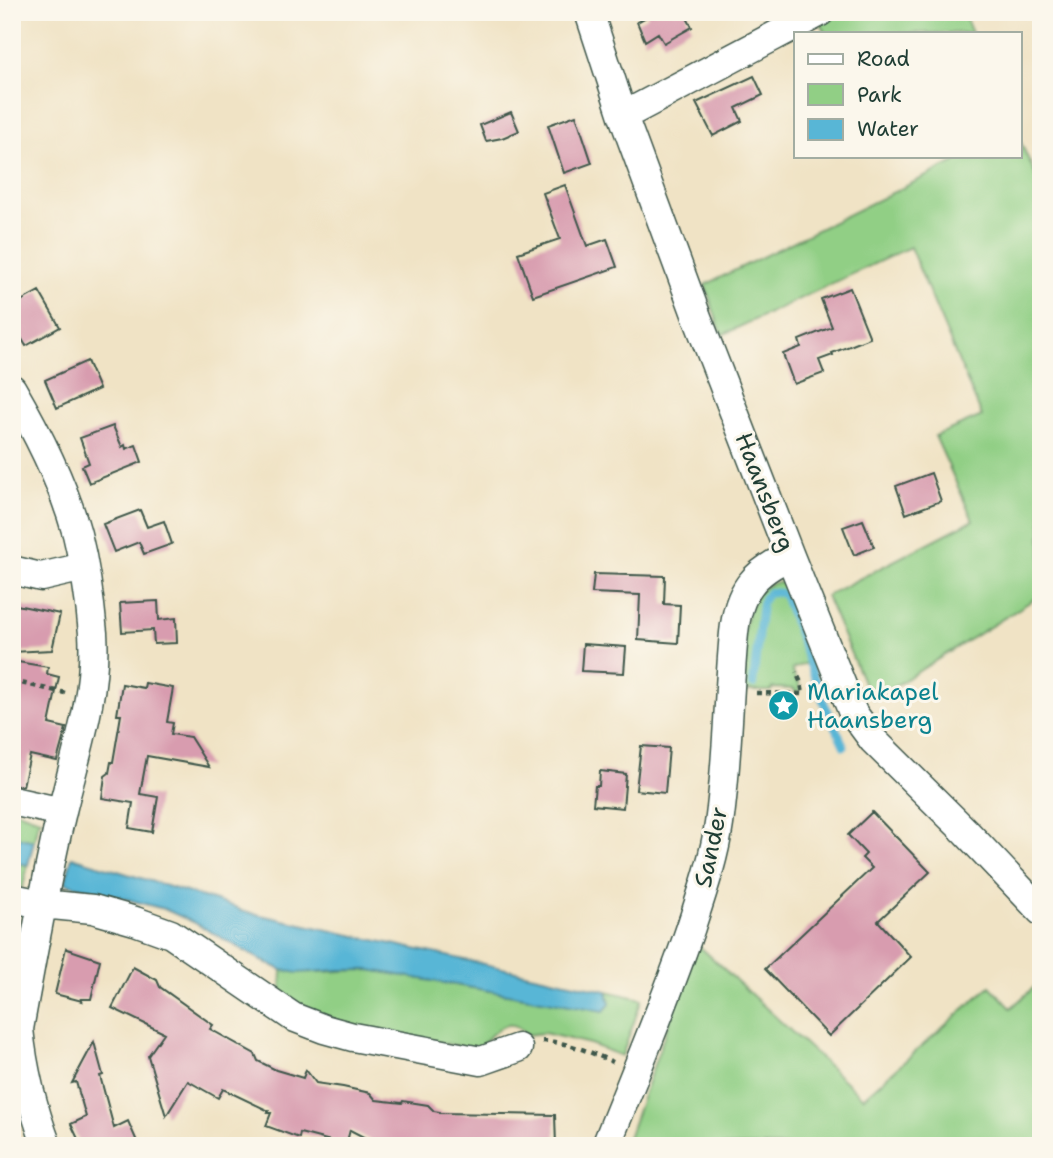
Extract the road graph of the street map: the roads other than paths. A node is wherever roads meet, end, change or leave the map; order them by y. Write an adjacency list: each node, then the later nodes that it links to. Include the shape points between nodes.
1 (589, 12): 3 (street, Haansberg)
2 (820, 12): 3 (street)
3 (623, 116): 5 (street, Haansberg)
4 (12, 389): 6 (street, via 62,494)
5 (790, 556): 12 (street, Haansberg, via 858,720); 15 (street, Sander, via 761,573 740,600 719,825 708,877)
6 (84, 567): 7 (street, via 41,577); 9 (street, via 93,636 89,699)
7 (12, 570)
8 (12, 800): 9 (street)
9 (62, 812): 11 (street)
10 (12, 898): 11 (street)
11 (42, 904): 13 (street, via 93,909 171,934 293,1017 324,1029 481,1061); 14 (street, via 19,1029)
12 (1041, 911)
13 (518, 1048)
14 (32, 1132)
15 (606, 1146)

